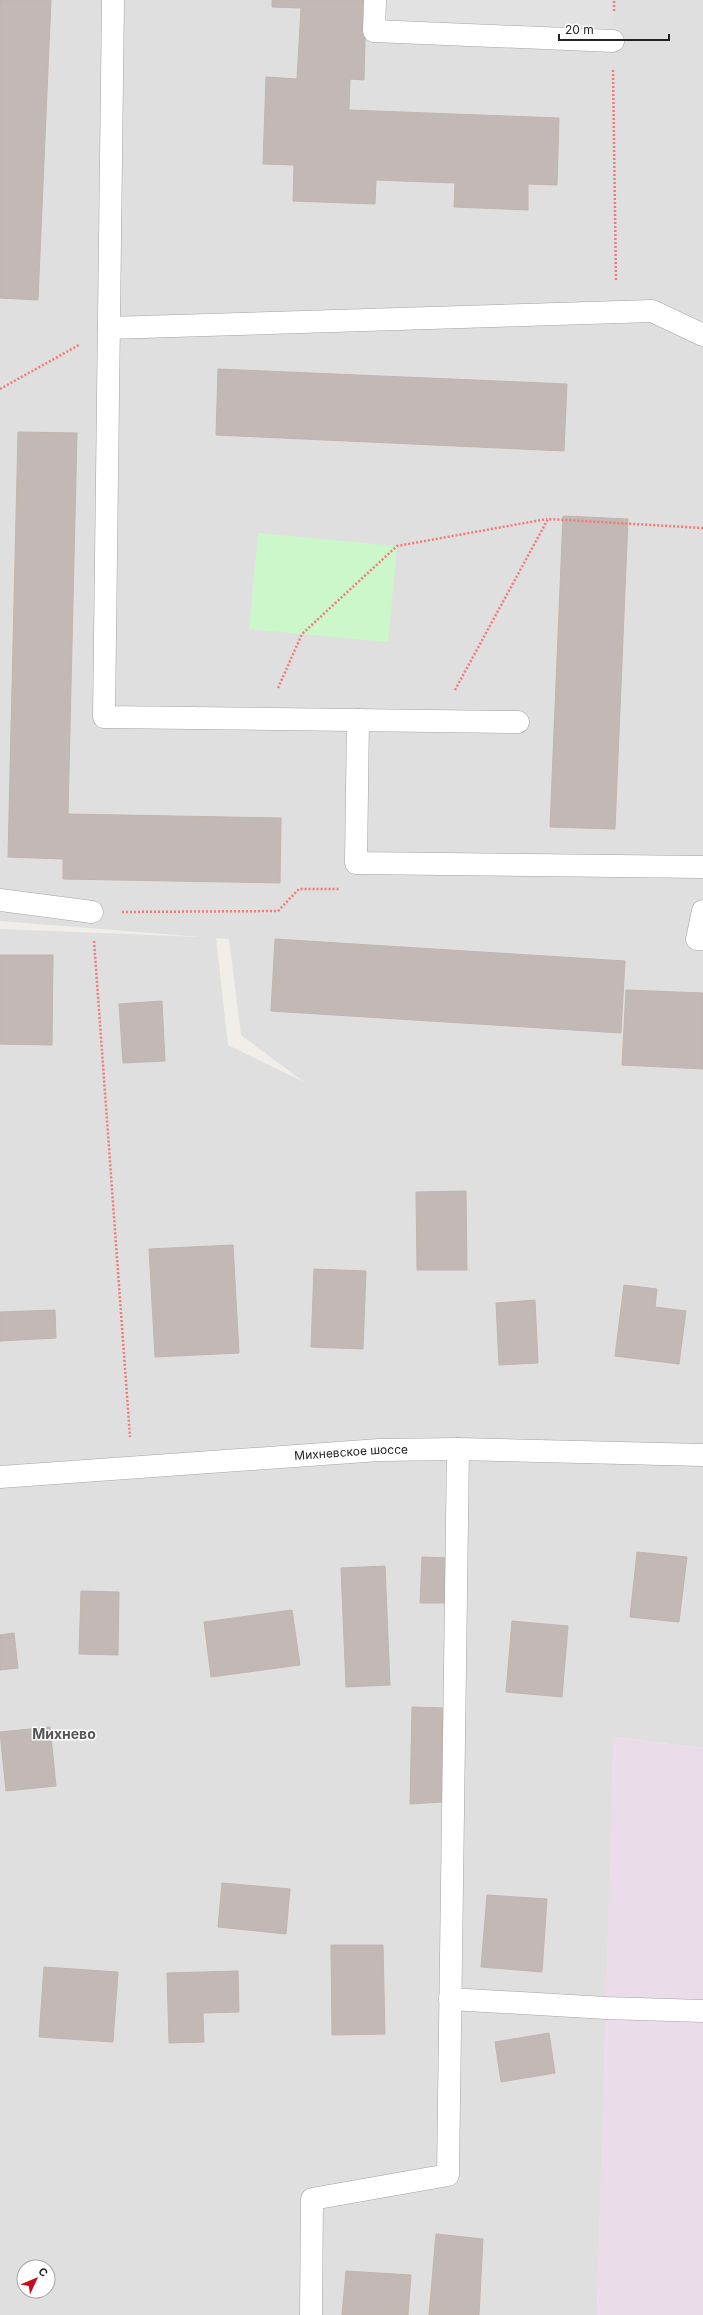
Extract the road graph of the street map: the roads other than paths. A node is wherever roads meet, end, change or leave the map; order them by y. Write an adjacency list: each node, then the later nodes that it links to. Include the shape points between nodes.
1 (113, 0): 4 (street)
2 (375, 0): 3 (street, via 374,31)
3 (613, 41)
4 (109, 328): 5 (street, via 652,311); 6 (street, via 104,717)
5 (703, 335)
6 (358, 720): 7 (street); 8 (street, via 356,863)
7 (518, 722)
8 (703, 867)
9 (0, 900): 11 (street)
10 (703, 911): 12 (street, via 697,939)
11 (92, 912)
12 (703, 940)
13 (458, 1449): 14 (street, Михневское шоссе); 15 (street, Михневское шоссе, via 379,1450); 16 (street)
14 (703, 1455)
15 (0, 1477)
16 (450, 1999): 17 (street); 18 (street, via 448,2175 312,2199)
17 (703, 2011)
18 (311, 2315)

